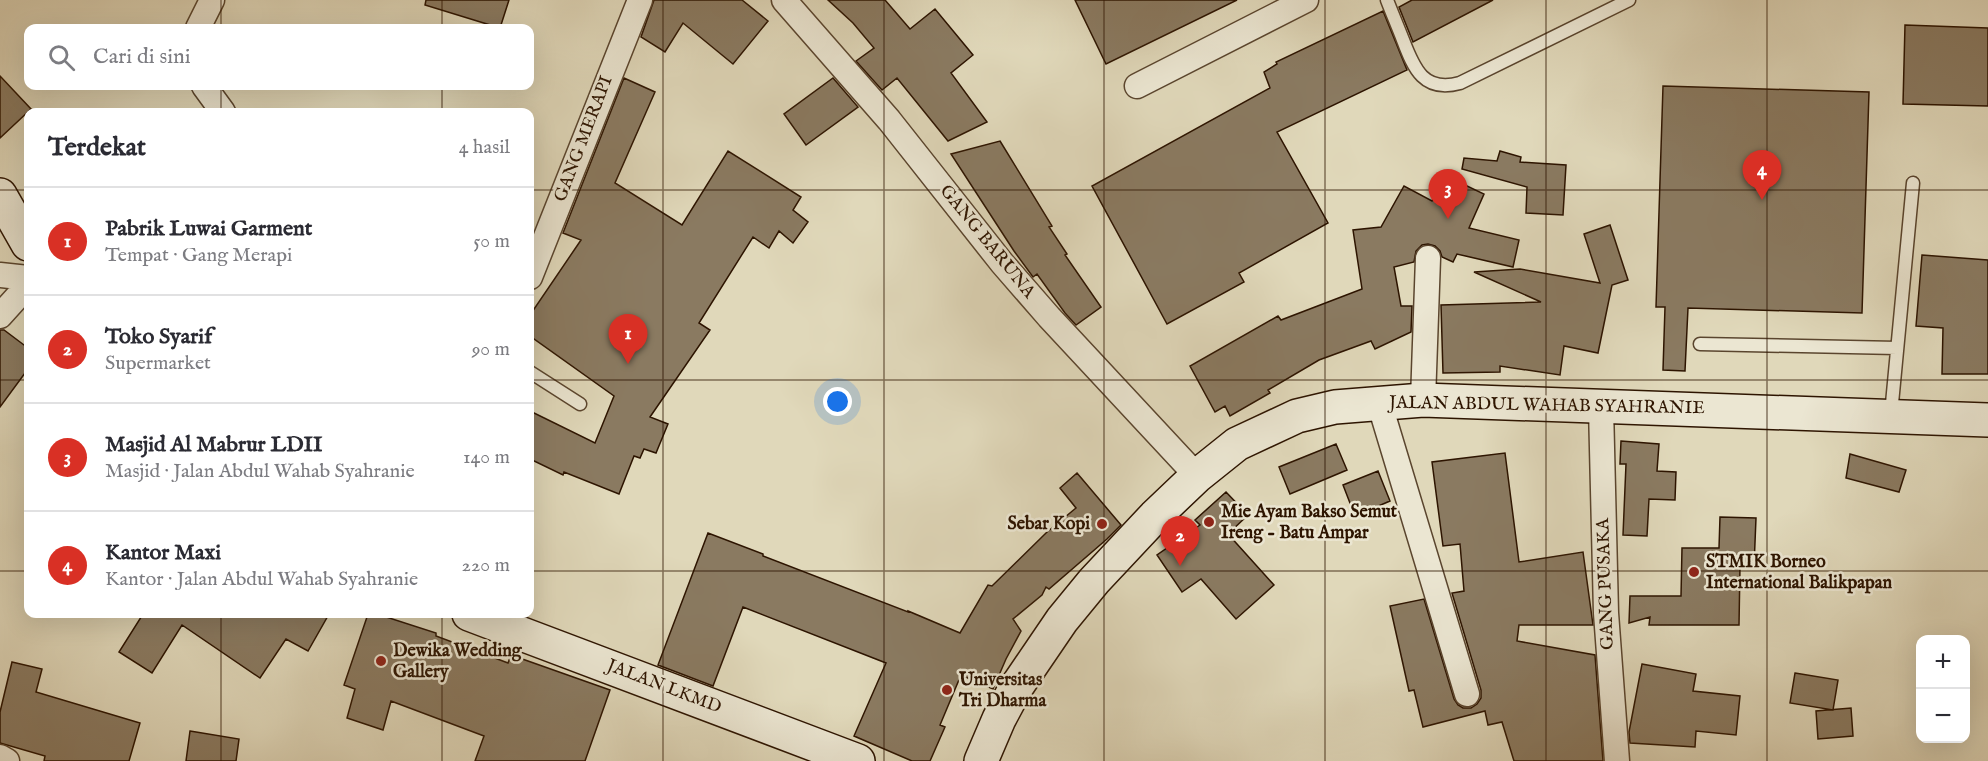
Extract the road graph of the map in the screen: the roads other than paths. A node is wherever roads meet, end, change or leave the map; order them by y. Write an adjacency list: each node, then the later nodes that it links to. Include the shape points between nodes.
1 (212, 0): 7 (street)
2 (640, 0): 14 (street, GANG MERAPI)
3 (784, 0): 30 (street, GANG BARUNA, via 890,120 1002,263)
4 (1306, 0): 8 (street)
5 (1387, 0): 6 (lane, via 1418,72 1433,84 1446,86 1460,83)
6 (1629, 0)
7 (200, 24)
8 (1137, 86)
9 (207, 90): 10 (street)
10 (220, 108)
11 (1913, 183): 22 (lane)
12 (0, 195): 13 (main road)
13 (24, 237)
14 (537, 242): 15 (street, GANG MERAPI)
15 (534, 257)
16 (1428, 258): 24 (street)
17 (0, 275): 18 (street)
18 (24, 278)
19 (24, 289): 20 (street)
20 (0, 316)
21 (1700, 344): 22 (lane)
22 (1897, 348): 28 (lane)
23 (534, 375): 26 (lane)
24 (1423, 399): 25 (main road, JALAN ABDUL WAHAB SYAHRANIE); 27 (main road, JALAN ABDUL WAHAB SYAHRANIE)
25 (1378, 402): 30 (main road, JALAN ABDUL WAHAB SYAHRANIE, via 1335,406 1297,416 1237,444); 32 (street)
26 (580, 404)
27 (1600, 407): 28 (main road, JALAN ABDUL WAHAB SYAHRANIE); 37 (street, GANG PUSAKA, via 1606,613)
28 (1890, 416): 29 (main road, JALAN ABDUL WAHAB SYAHRANIE)
29 (1988, 420)
30 (1197, 476): 36 (main road, JALAN ABDUL WAHAB SYAHRANIE, via 1094,580 1062,620 1014,689)
31 (480, 618): 35 (main road, JALAN LKMD)
32 (1467, 694)
33 (0, 757): 34 (street)
34 (7, 761)
35 (858, 761)
36 (981, 761)
37 (1617, 761)

